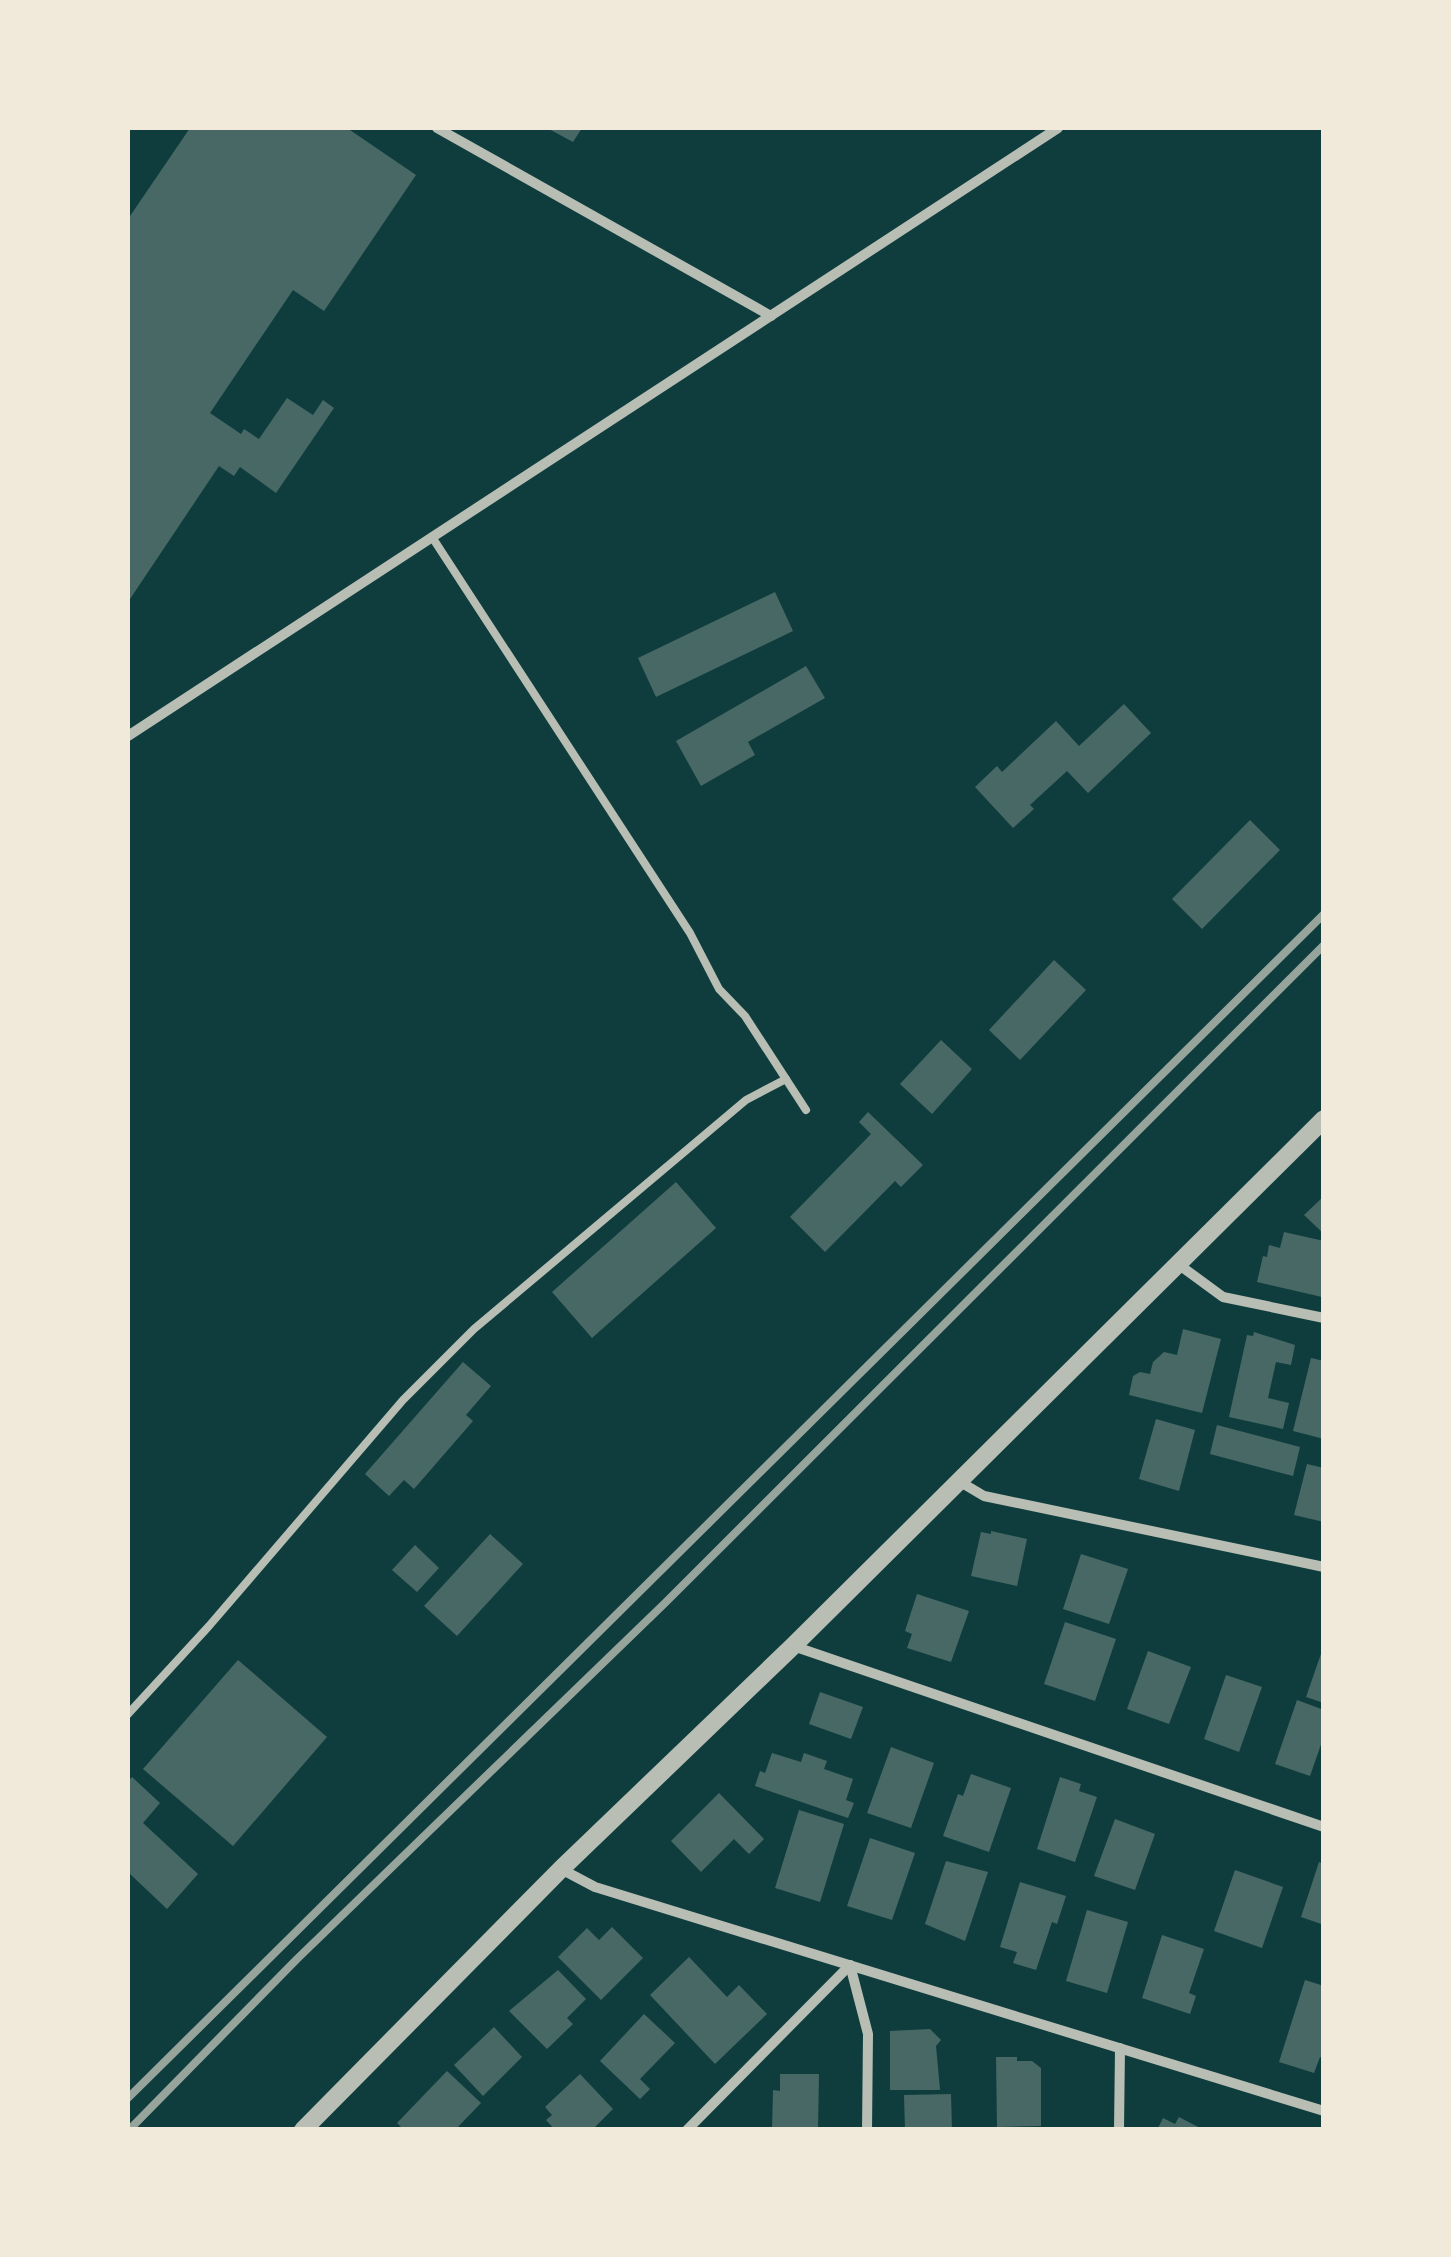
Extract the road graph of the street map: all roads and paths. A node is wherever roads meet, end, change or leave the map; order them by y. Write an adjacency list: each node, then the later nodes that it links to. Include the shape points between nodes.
1 (437, 128): 3 (street)
2 (1058, 128): 3 (street)
3 (771, 316): 4 (street)
4 (432, 537): 6 (street); 8 (lane, via 690,932 718,989 745,1016)
5 (128, 718): 6 (street)
6 (140, 728): 7 (street)
7 (128, 736)
8 (786, 1080): 9 (lane); 16 (lane, via 746,1100 474,1328)
9 (806, 1110)
10 (1324, 1119): 11 (street)
11 (1178, 1264): 12 (street, via 1223,1297); 13 (street)
12 (1324, 1318)
13 (957, 1480): 14 (street, via 984,1496); 15 (street)
14 (1324, 1568)
15 (793, 1646): 17 (street); 18 (street)
16 (128, 1714)
17 (1324, 1826)
18 (560, 1869): 19 (street, via 595,1886); 22 (street)
19 (850, 1965): 20 (street); 23 (street); 24 (street, via 868,2034)
20 (1120, 2048): 21 (street); 25 (street)
21 (1324, 2111)
22 (304, 2130)
23 (686, 2130)
24 (867, 2130)
25 (1119, 2130)

